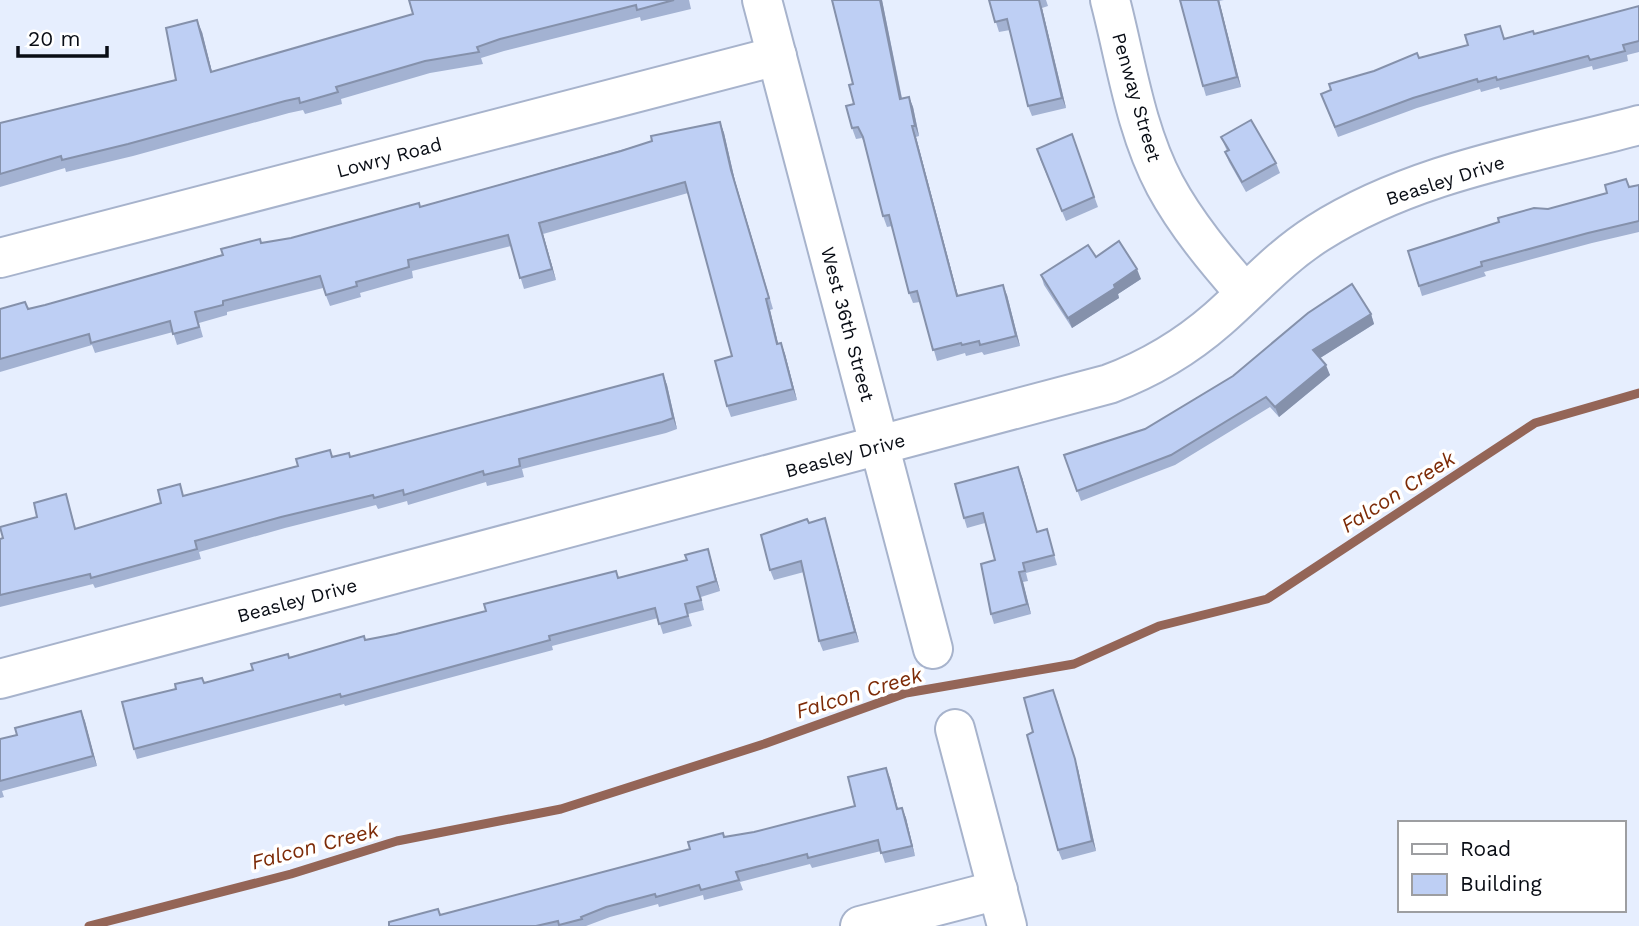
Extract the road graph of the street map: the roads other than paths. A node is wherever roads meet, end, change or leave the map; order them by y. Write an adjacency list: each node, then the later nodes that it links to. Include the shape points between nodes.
1 (762, 0): 3 (street, West 36th Street)
2 (1110, 0): 6 (street, Penway Street, via 1153,159 1212,255)
3 (777, 55): 5 (street, Lowry Road); 7 (street, West 36th Street)
4 (1639, 125): 6 (street, Beasley Drive, via 1447,176 1380,200 1293,249)
5 (0, 258)
6 (1245, 293): 7 (street, Beasley Drive, via 1198,335 1122,379)
7 (880, 446): 8 (street, West 36th Street); 9 (street, Beasley Drive)
8 (933, 649)
9 (0, 679)
10 (955, 729): 11 (street)
11 (1003, 908): 12 (street)
12 (860, 926)

